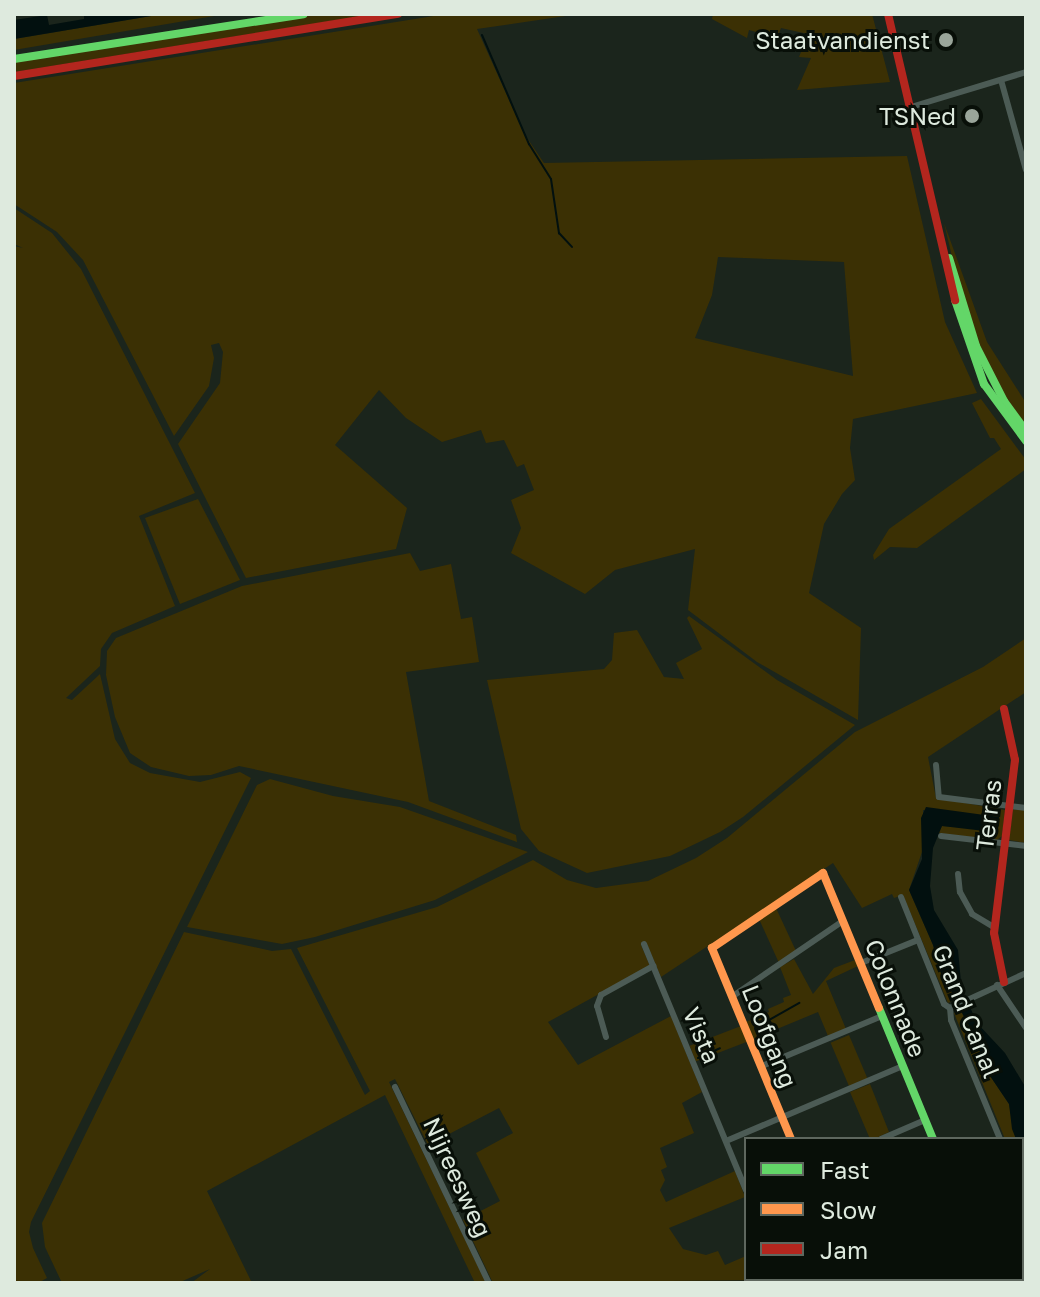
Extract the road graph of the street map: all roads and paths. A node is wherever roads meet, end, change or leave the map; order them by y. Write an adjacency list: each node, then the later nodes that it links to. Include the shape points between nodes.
1 (304, 14): 4 (main road)
2 (398, 14): 6 (main road)
3 (888, 14): 8 (main road)
4 (14, 59)
5 (1026, 72): 7 (street)
6 (14, 76)
7 (1001, 80): 8 (street); 9 (street)
8 (911, 107): 10 (main road)
9 (1026, 170)
10 (942, 239): 11 (main road, via 976,346); 12 (main road, via 951,287 979,374)
11 (1026, 431)
12 (1026, 441)
13 (1004, 709): 15 (main road, Terras, via 1015,760)
14 (936, 765): 15 (street, via 939,797)
15 (1010, 806): 16 (street); 18 (main road, Terras)
16 (1026, 808)
17 (941, 836): 18 (street)
18 (1005, 844): 19 (street); 23 (main road, Terras)
19 (1026, 846)
20 (958, 874): 23 (street, Terras, via 960,892 972,914)
21 (901, 897): 24 (street, Grand Canal)
22 (843, 921): 26 (main road, Colonnade, via 823,873); 27 (main road, Colonnade); 31 (street)
23 (994, 927): 30 (main road, Terras)
24 (918, 940): 27 (street, Grand Canal); 32 (street, Grand Canal)
25 (644, 944): 28 (street, Vista)
26 (712, 948): 31 (main road, Loofgang)
27 (861, 963): 33 (main road, Colonnade)
28 (653, 966): 35 (street, via 598,1000); 45 (street, Vista)
29 (1026, 973): 30 (street)
30 (1000, 984): 32 (street); 34 (street)
31 (733, 996): 36 (main road, Loofgang)
32 (950, 1008): 44 (street, Grand Canal)
33 (882, 1016): 36 (street); 37 (main road, Colonnade)
34 (1026, 1028)
35 (606, 1037)
36 (762, 1066): 39 (main road, Loofgang)
37 (903, 1066): 39 (street); 40 (main road, Colonnade)
38 (395, 1087): 47 (street, Nijreesweg)
39 (782, 1117): 41 (main road, Loofgang); 45 (street)
40 (925, 1120): 42 (street); 43 (main road, Colonnade)
41 (790, 1137)
42 (886, 1137)
43 (932, 1137)
44 (999, 1137)
45 (726, 1141): 46 (street, Vista)
46 (744, 1185)
47 (489, 1283)

